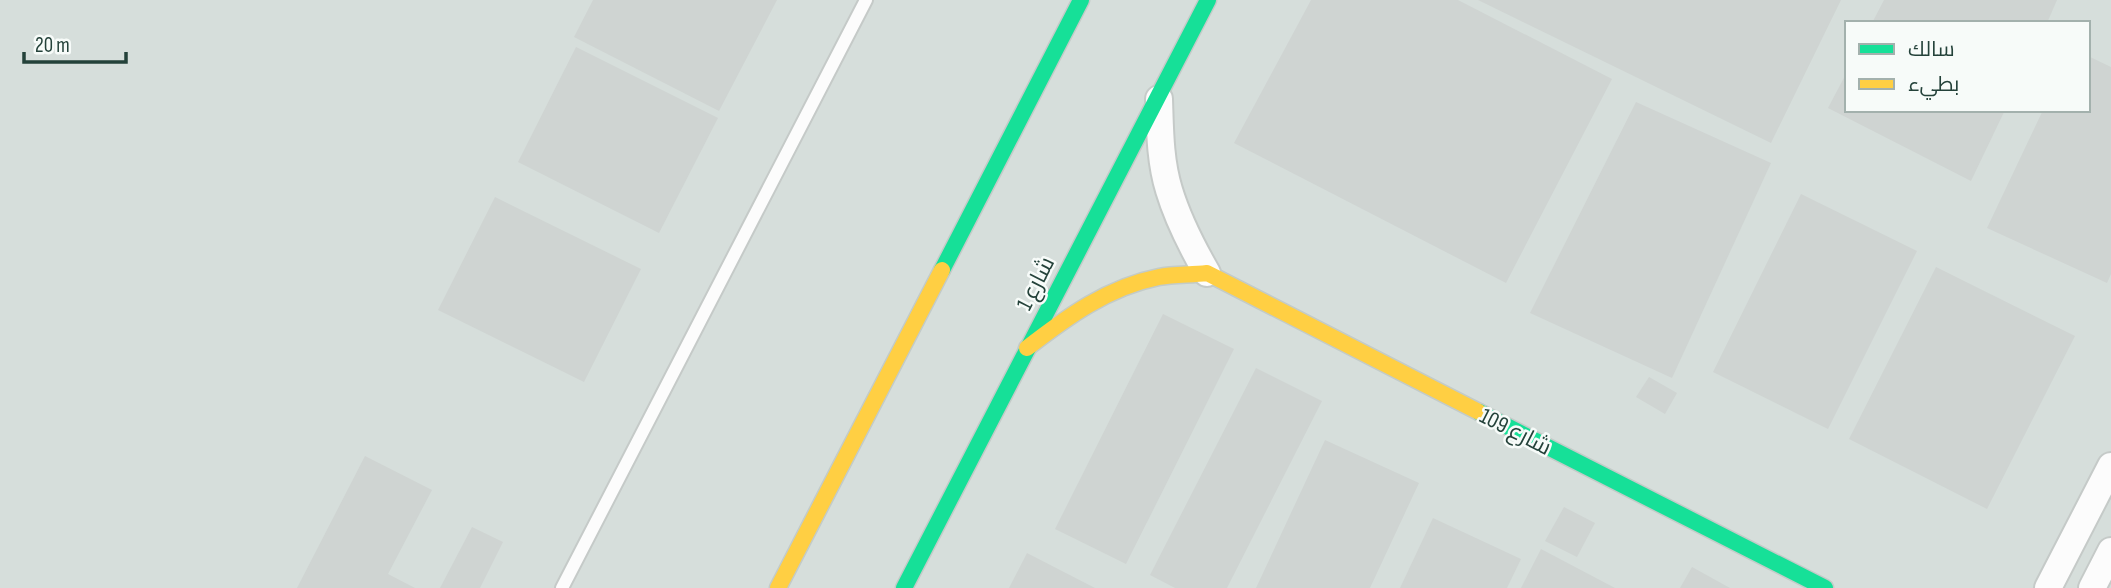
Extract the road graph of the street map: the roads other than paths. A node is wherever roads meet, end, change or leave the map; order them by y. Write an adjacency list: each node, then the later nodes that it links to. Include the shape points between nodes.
1 (866, 0): 9 (lane)
2 (1081, 0): 10 (street)
3 (1208, 0): 4 (street, شارع 1)
4 (1159, 97): 5 (street, via 1160,144 1169,190); 6 (street, شارع 1)
5 (1207, 273): 6 (street, via 1158,277 1111,291 1069,315); 12 (street, شارع 109)
6 (1027, 348): 11 (street, شارع 1)
7 (2111, 466): 13 (street)
8 (2111, 551): 14 (street)
9 (562, 588)
10 (778, 588)
11 (904, 588)
12 (1825, 588)
13 (2048, 588)
14 (2092, 588)

